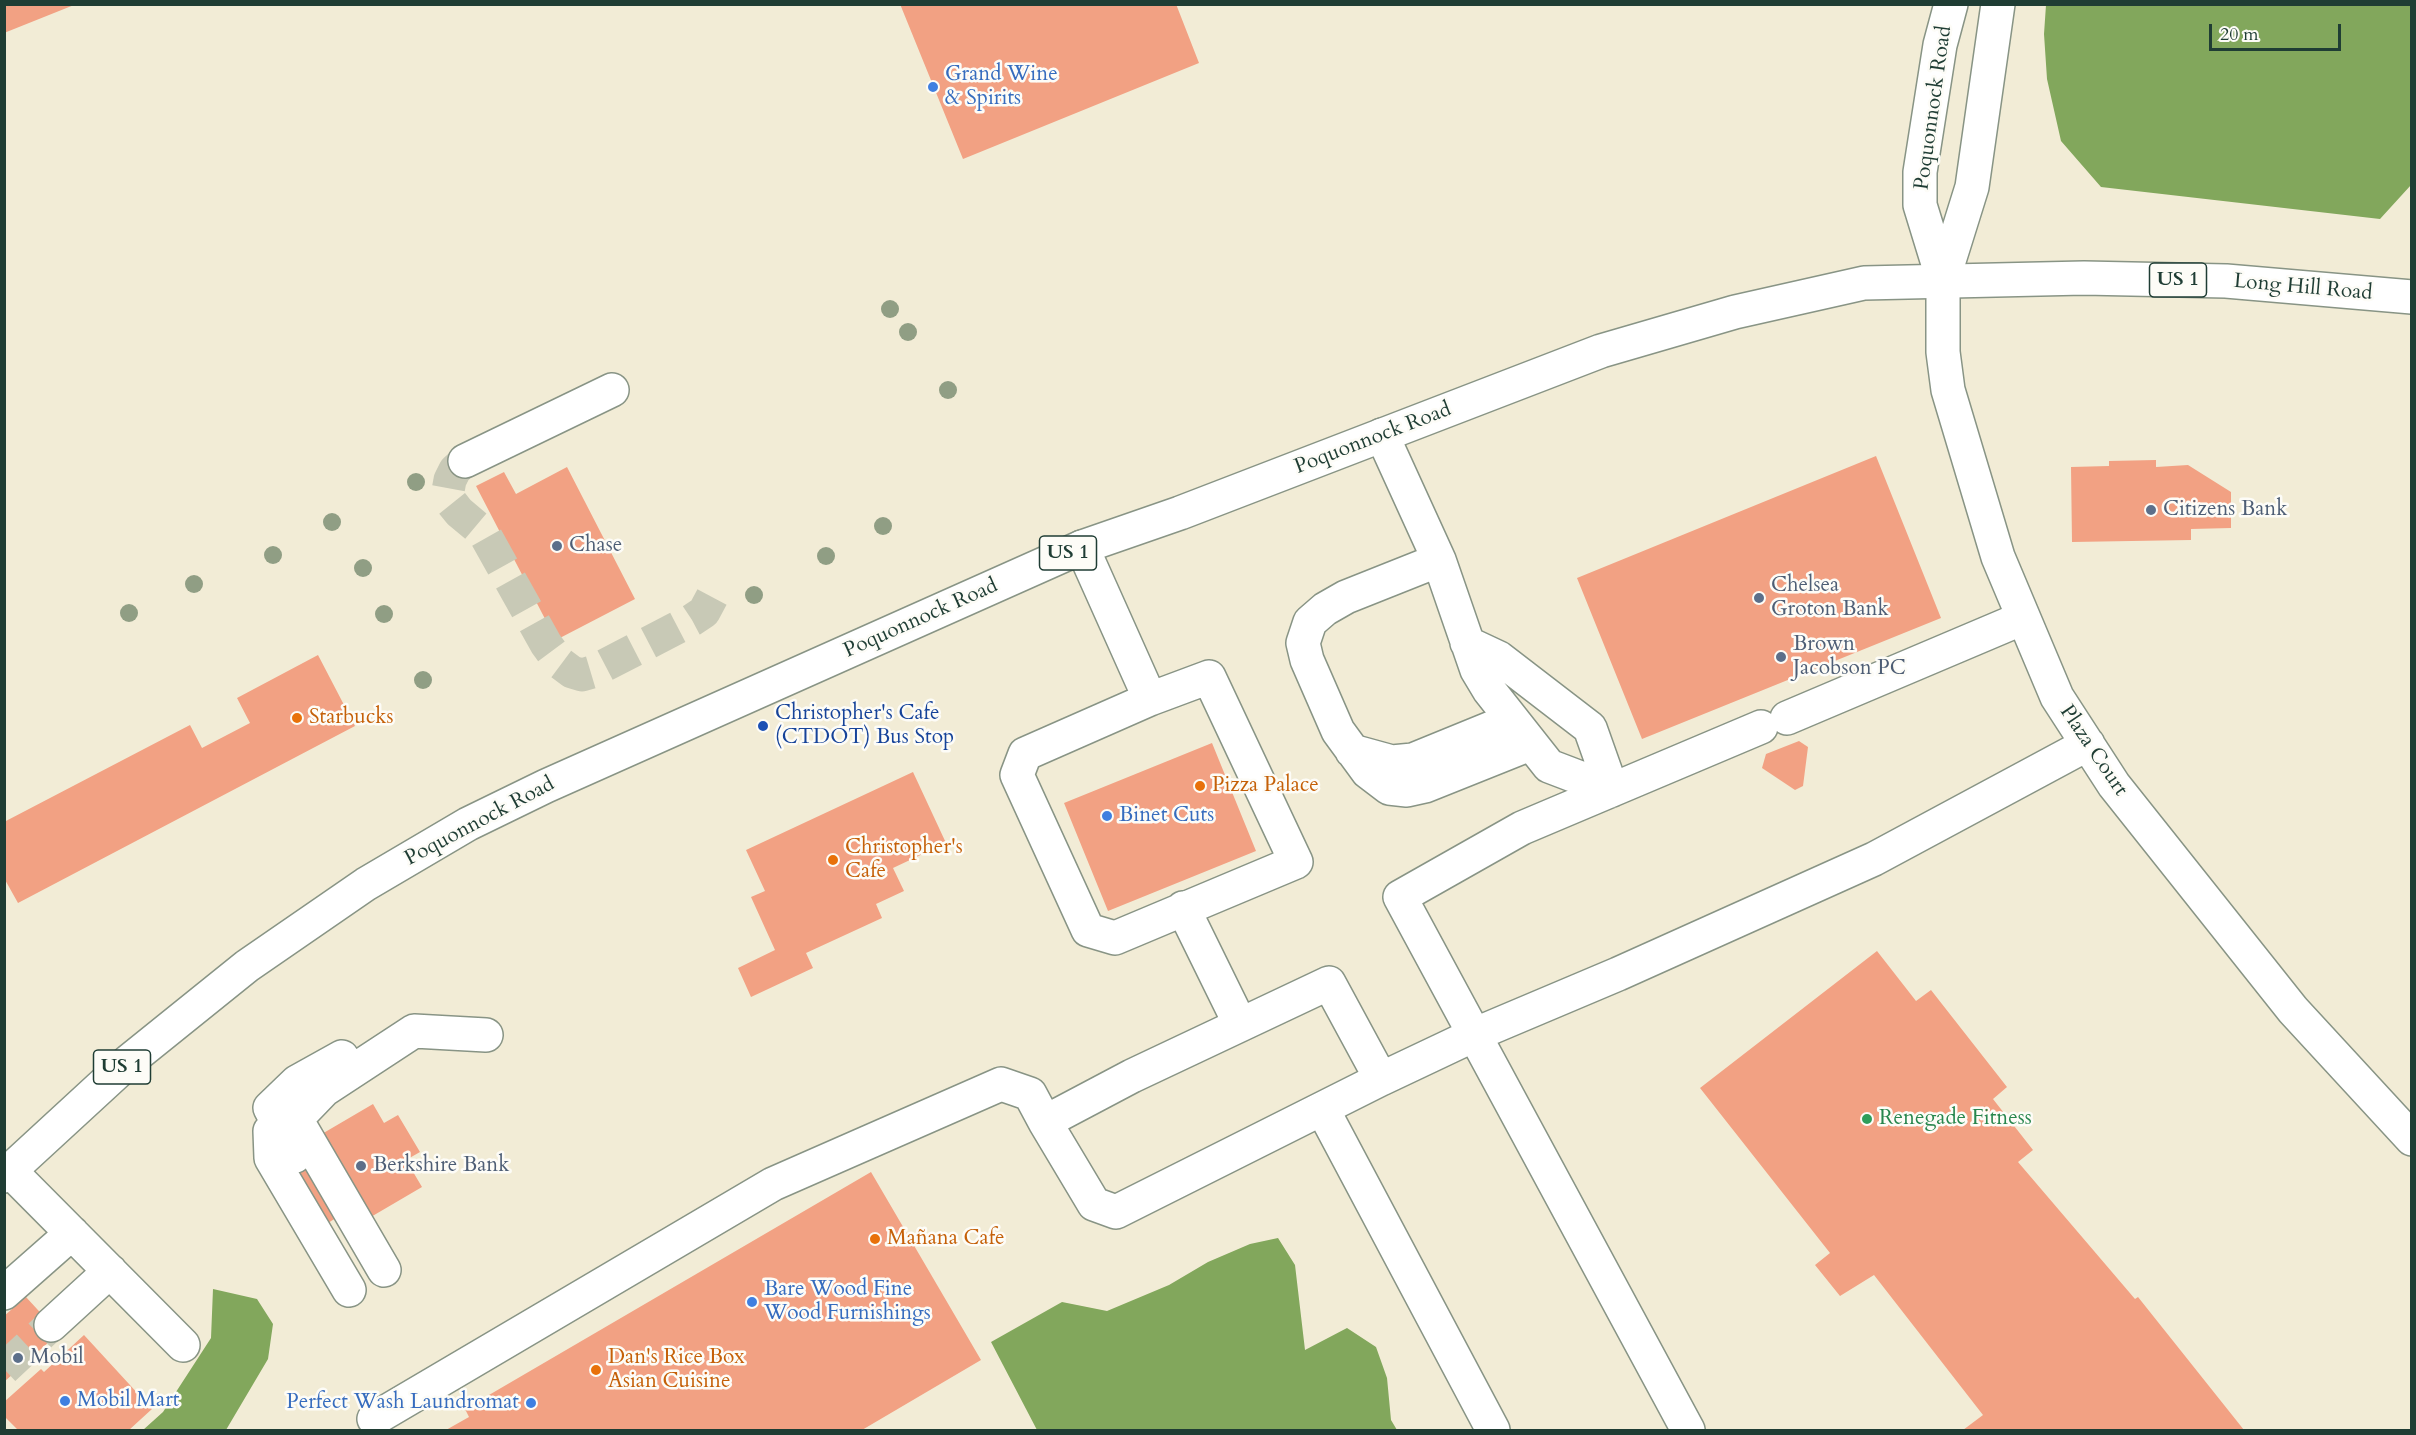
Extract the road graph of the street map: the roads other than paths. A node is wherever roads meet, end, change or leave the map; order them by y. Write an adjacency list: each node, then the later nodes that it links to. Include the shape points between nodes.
1 (1951, 4): 3 (main road, Poquonnock Road, via 1940,45 1920,172 1920,206)
2 (1998, 4): 3 (main road, via 1972,187)
3 (1943, 280): 4 (main road, Long Hill Road / US 1, via 2226,281); 6 (main road, Poquonnock Road / US 1, via 1864,283 1735,312 1601,351); 10 (main road, Plaza Court, via 1943,352 1948,390 1981,507)
4 (2412, 297)
5 (612, 390): 7 (main road)
6 (1382, 435): 8 (main road, Poquonnock Road / US 1); 9 (main road)
7 (465, 460)
8 (1082, 547): 12 (main road); 25 (main road, Poquonnock Road / US 1, via 546,786 428,847 366,884 247,966 129,1061)
9 (1439, 560): 11 (main road); 13 (main road, via 1346,597 1310,622 1303,643 1307,660 1338,731 1352,751 1392,762)
10 (2023, 618): 14 (main road, Plaza Court, via 2057,697); 15 (main road)
11 (1467, 643): 13 (main road, via 1477,670); 15 (main road, via 1499,658 1590,728)
12 (1150, 699): 16 (main road, via 1209,677 1296,861); 16 (main road, via 1025,754 1017,775 1088,930 1115,938)
13 (1520, 732): 15 (main road, via 1549,766)
14 (2088, 744): 19 (main road, via 1874,859); 24 (main road, Plaza Court, via 2114,785 2293,1010)
15 (1612, 790): 19 (main road, via 1522,828 1400,897)
16 (1183, 908): 17 (main road)
17 (1240, 1024): 21 (main road, via 1329,983); 23 (main road)
18 (414, 1031): 18 (main road, via 324,1090 296,1119 367,1279 270,1108 297,1082 361,1047); 20 (main road)
19 (1476, 1034): 21 (main road); 33 (main road)
20 (486, 1035)
21 (1381, 1079): 22 (main road)
22 (1323, 1110): 23 (main road, via 1116,1212 1094,1204); 32 (main road)
23 (1045, 1122): 31 (main road, via 1030,1094 1001,1083 878,1137 773,1184)
24 (2412, 1139)
25 (7, 1173): 26 (main road)
26 (72, 1233): 27 (main road); 28 (main road)
27 (110, 1271): 29 (main road); 30 (main road)
28 (4, 1293)
29 (51, 1325)
30 (183, 1345)
31 (375, 1419)
32 (1493, 1431)
33 (1688, 1431)

